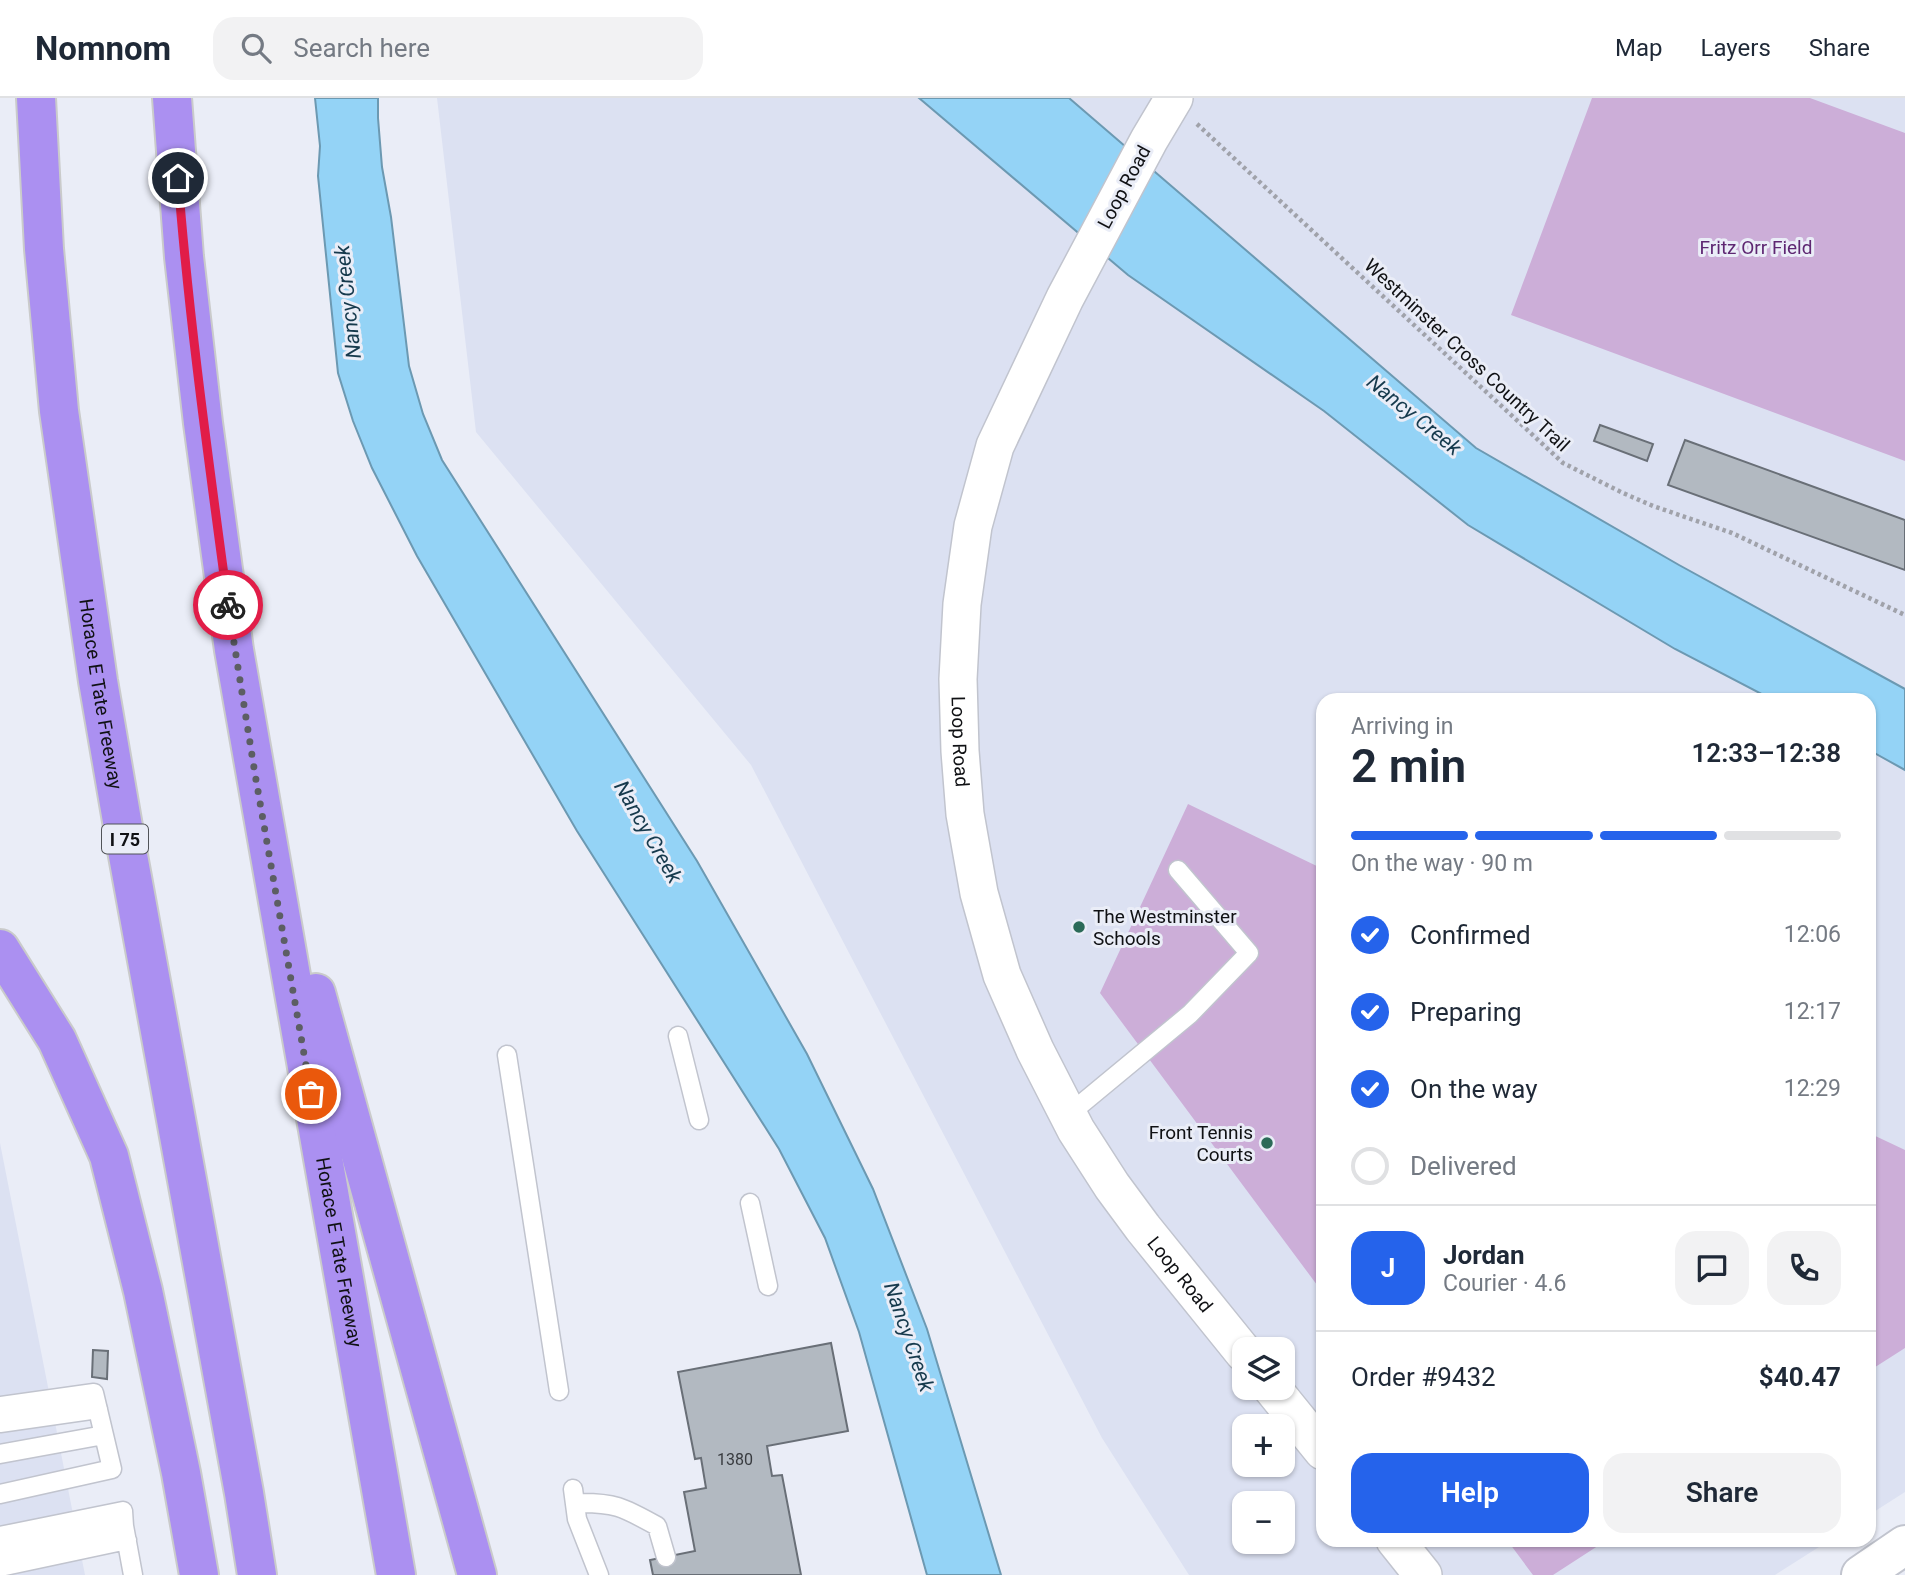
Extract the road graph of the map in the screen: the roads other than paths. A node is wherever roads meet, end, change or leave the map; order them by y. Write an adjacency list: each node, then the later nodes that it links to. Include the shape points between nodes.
1 (36, 98): 32 (highway, Horace E Tate Freeway / I 75, via 44,249 60,411 98,681)
2 (172, 98): 4 (highway, Horace E Tate Freeway, via 203,423)
3 (1173, 99): 9 (street, Loop Road, via 1065,298 995,446 973,526 962,604 960,751 979,892 1002,975)
4 (255, 774): 33 (highway, Horace E Tate Freeway); 34 (highway)
5 (1178, 870): 9 (lane, via 1249,953 1190,1014)
6 (0, 949): 31 (highway, via 57,1040 109,1156 143,1291)
7 (678, 1036): 10 (lane)
8 (507, 1055): 14 (lane)
9 (1068, 1115): 13 (street, Loop Road, via 1135,1217)
10 (699, 1120)
11 (750, 1203): 12 (lane)
12 (768, 1286)
13 (1232, 1338)
14 (559, 1391)
15 (1282, 1400): 20 (street)
16 (0, 1405): 18 (lane, via 94,1393)
17 (0, 1423): 18 (lane)
18 (102, 1423): 19 (lane); 21 (lane); 22 (lane, via 113,1469)
19 (0, 1441)
20 (1316, 1442)
21 (0, 1454)
22 (0, 1494)
23 (125, 1533): 24 (lane, via 123,1510); 27 (lane); 29 (lane); 30 (lane)
24 (0, 1536)
25 (1905, 1545): 37 (street)
26 (1401, 1547): 36 (street)
27 (0, 1551)
28 (666, 1557): 35 (lane, via 657,1526 624,1507 574,1496 577,1519)
29 (0, 1567)
30 (133, 1575)
31 (199, 1575)
32 (257, 1575)
33 (396, 1575)
34 (477, 1575)
35 (599, 1575)
36 (1423, 1575)
37 (1861, 1575)

